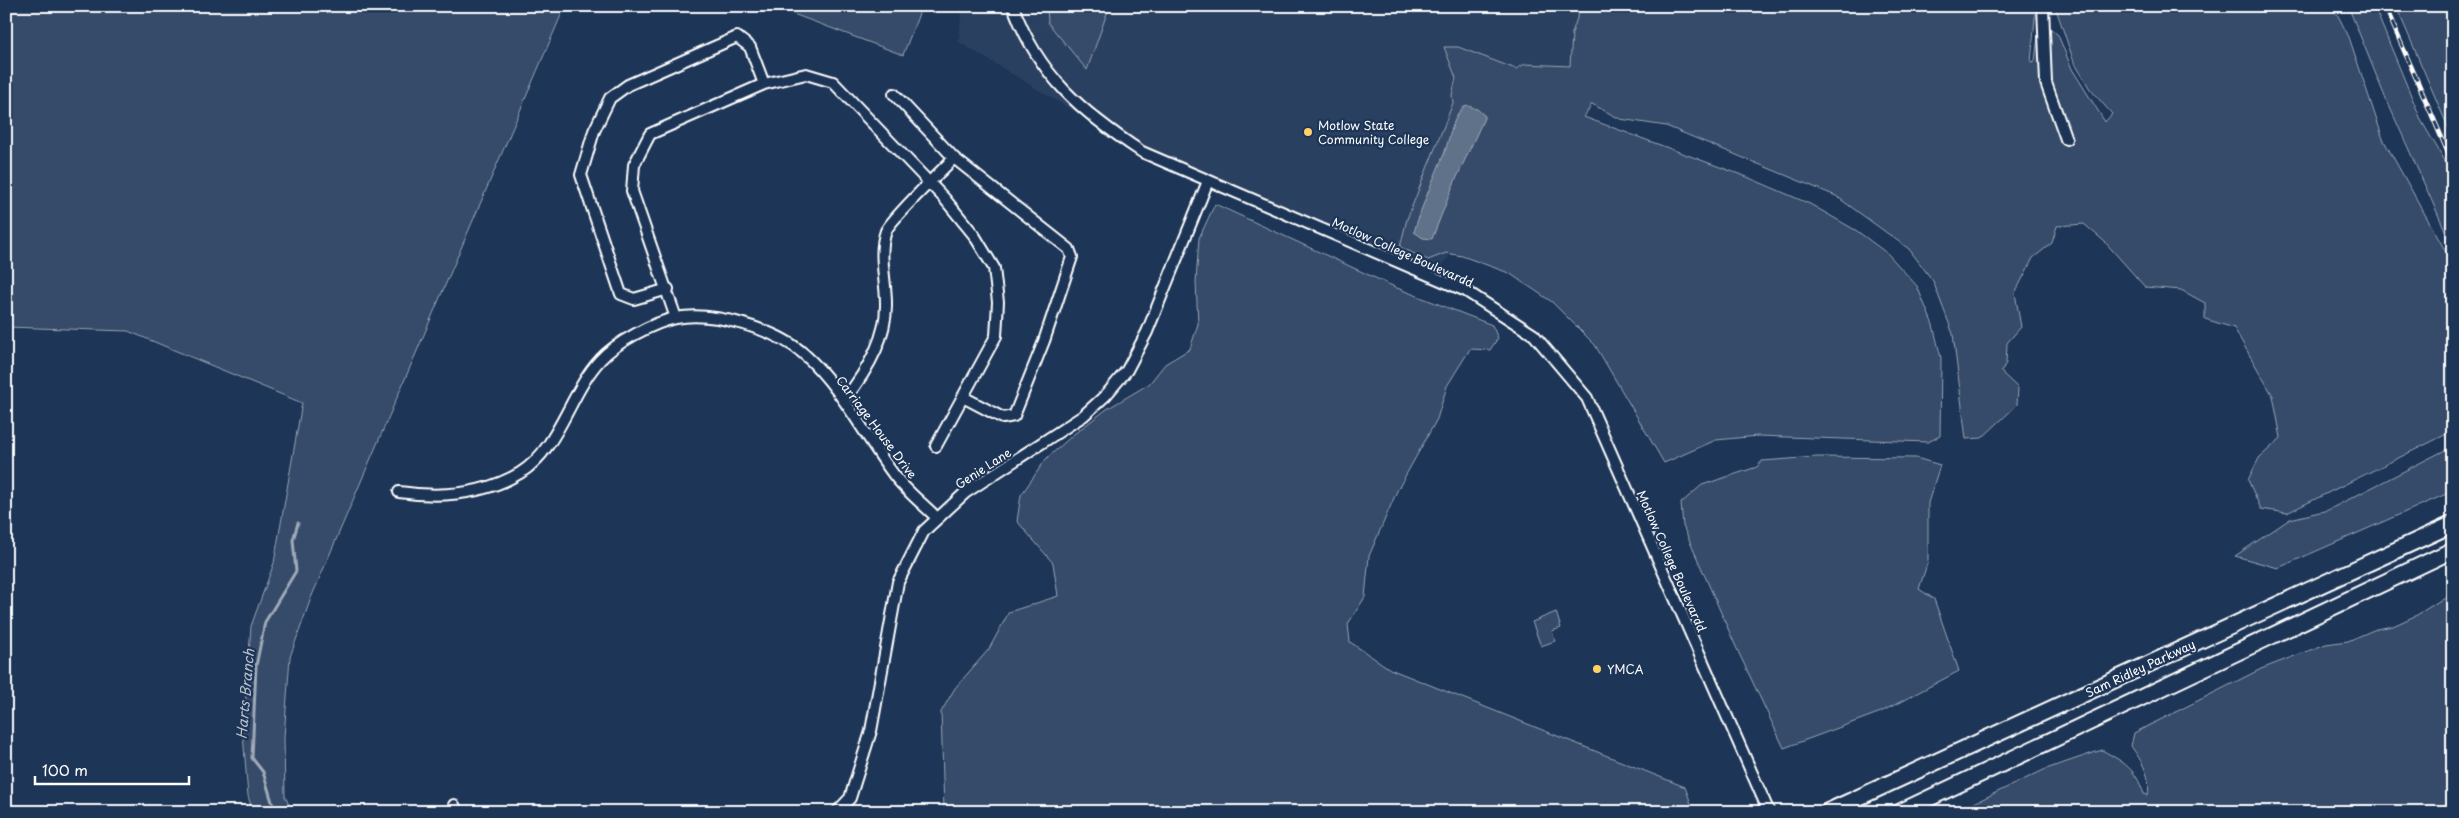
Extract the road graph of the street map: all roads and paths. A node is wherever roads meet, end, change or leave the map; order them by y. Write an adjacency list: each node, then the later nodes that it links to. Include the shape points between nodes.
1 (1014, 6): 7 (street, Motlow College Boulevardd, via 1020,25 1040,61 1067,95 1103,127 1142,152)
2 (2043, 6): 5 (street, via 2046,83)
3 (764, 84): 8 (street, via 806,74 833,82); 9 (street, via 650,134 634,165 632,191); 9 (street, via 750,47 737,37 628,85 610,98 594,131 581,175 621,294 634,299)
4 (894, 94): 6 (street)
5 (2066, 138)
6 (954, 158): 8 (street); 11 (street, via 1069,249 1072,257 1014,416 1003,418)
7 (1208, 181): 15 (street, Genie Lane, via 1147,332 1127,370 1083,416 965,494); 19 (street, Motlow College Boulevardd, via 1466,291 1534,335 1587,398)
8 (930, 184): 11 (street, via 974,235 994,268 998,302 996,336); 12 (street, via 886,229 882,247 886,306 879,339 863,377)
9 (668, 289): 10 (street)
10 (676, 318): 12 (street, Carriage House Drive, via 744,323 772,334 803,354); 14 (street, Carriage House Drive, via 637,333 601,359 578,390 564,419 540,454 521,472 480,491 423,496)
11 (963, 397): 13 (street)
12 (844, 400): 15 (street, Carriage House Drive, via 895,477)
13 (936, 446)
14 (399, 492)
15 (937, 518): 18 (street, Genie Lane, via 924,531 898,582 871,731 850,798)
16 (2453, 524): 20 (main road, Sam Ridley Parkway)
17 (2453, 550): 21 (main road)
18 (837, 812)
19 (1769, 812)
20 (1827, 812)
21 (1900, 812)

